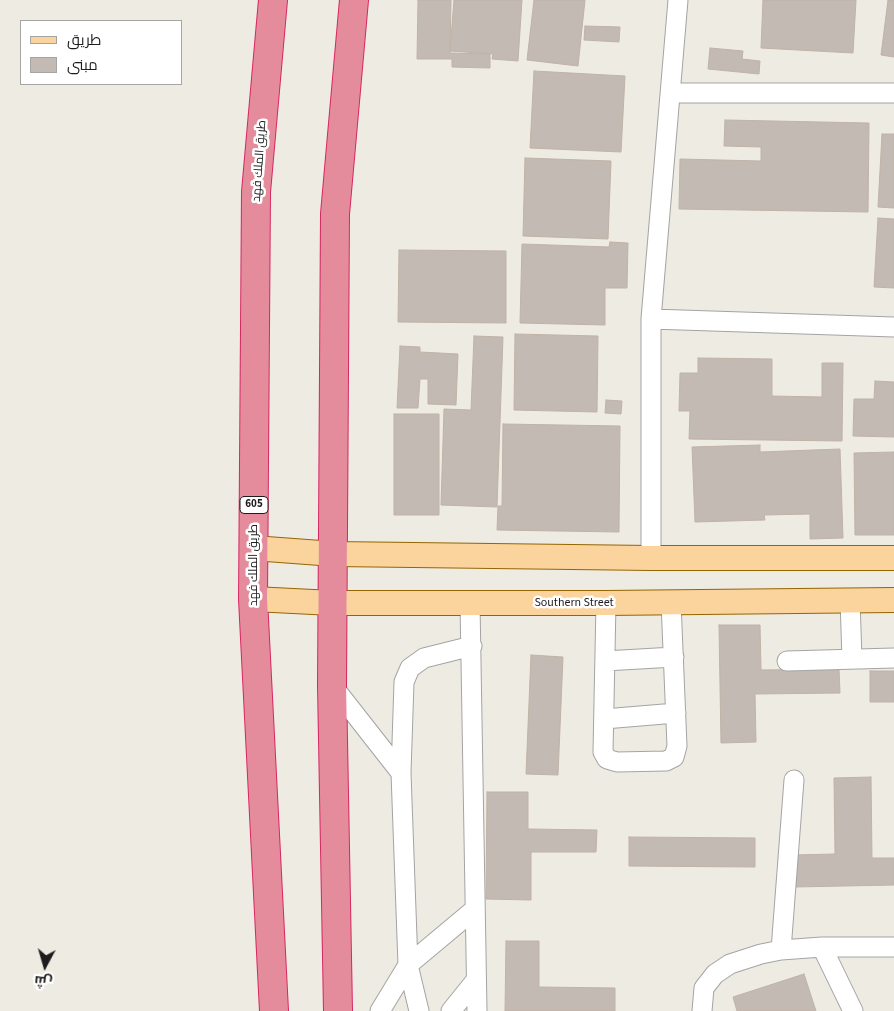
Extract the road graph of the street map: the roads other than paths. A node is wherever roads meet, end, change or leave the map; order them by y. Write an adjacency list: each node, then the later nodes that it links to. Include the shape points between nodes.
1 (273, 0): 8 (highway, طريق الملك فهد / 605, via 256,192)
2 (354, 0): 9 (highway, via 335,214)
3 (678, 0): 4 (street)
4 (671, 93): 5 (street); 6 (street)
5 (894, 93)
6 (651, 319): 7 (street); 10 (street)
7 (894, 327)
8 (253, 548): 9 (main road); 12 (highway, طريق الملك فهد / 605)
9 (334, 554): 10 (main road); 18 (highway)
10 (650, 558): 11 (main road)
11 (894, 558)
12 (253, 599): 18 (main road, Southern Street); 36 (highway, طريق الملك فهد / 605)
13 (850, 600): 14 (main road, Southern Street); 15 (main road, Southern Street); 22 (street)
14 (894, 600)
15 (671, 602): 17 (main road, Southern Street); 20 (street)
16 (470, 603): 17 (main road, Southern Street); 18 (main road, Southern Street); 19 (street)
17 (606, 603): 24 (street)
18 (333, 604): 25 (highway)
19 (472, 646): 28 (street, via 424,658 410,668 404,682); 30 (street)
20 (674, 657): 24 (street); 26 (street)
21 (894, 658): 22 (street)
22 (852, 659): 23 (street)
23 (787, 660)
24 (605, 662): 27 (street)
25 (332, 685): 28 (street); 37 (highway)
26 (676, 713): 27 (street); 27 (street, via 678,746 674,757 666,761 617,762 607,758 603,752)
27 (604, 719)
28 (401, 772): 34 (street)
29 (794, 780): 33 (street)
30 (475, 910): 34 (street); 35 (street)
31 (822, 947): 32 (street); 33 (street); 43 (street)
32 (894, 947)
33 (781, 950): 42 (street, via 730,964 715,974 704,988)
34 (408, 965): 38 (street); 39 (street)
35 (476, 980): 40 (street); 41 (street)
36 (274, 1011)
37 (338, 1011)
38 (380, 1011)
39 (419, 1011)
40 (451, 1011)
41 (477, 1011)
42 (702, 1011)
43 (853, 1011)

